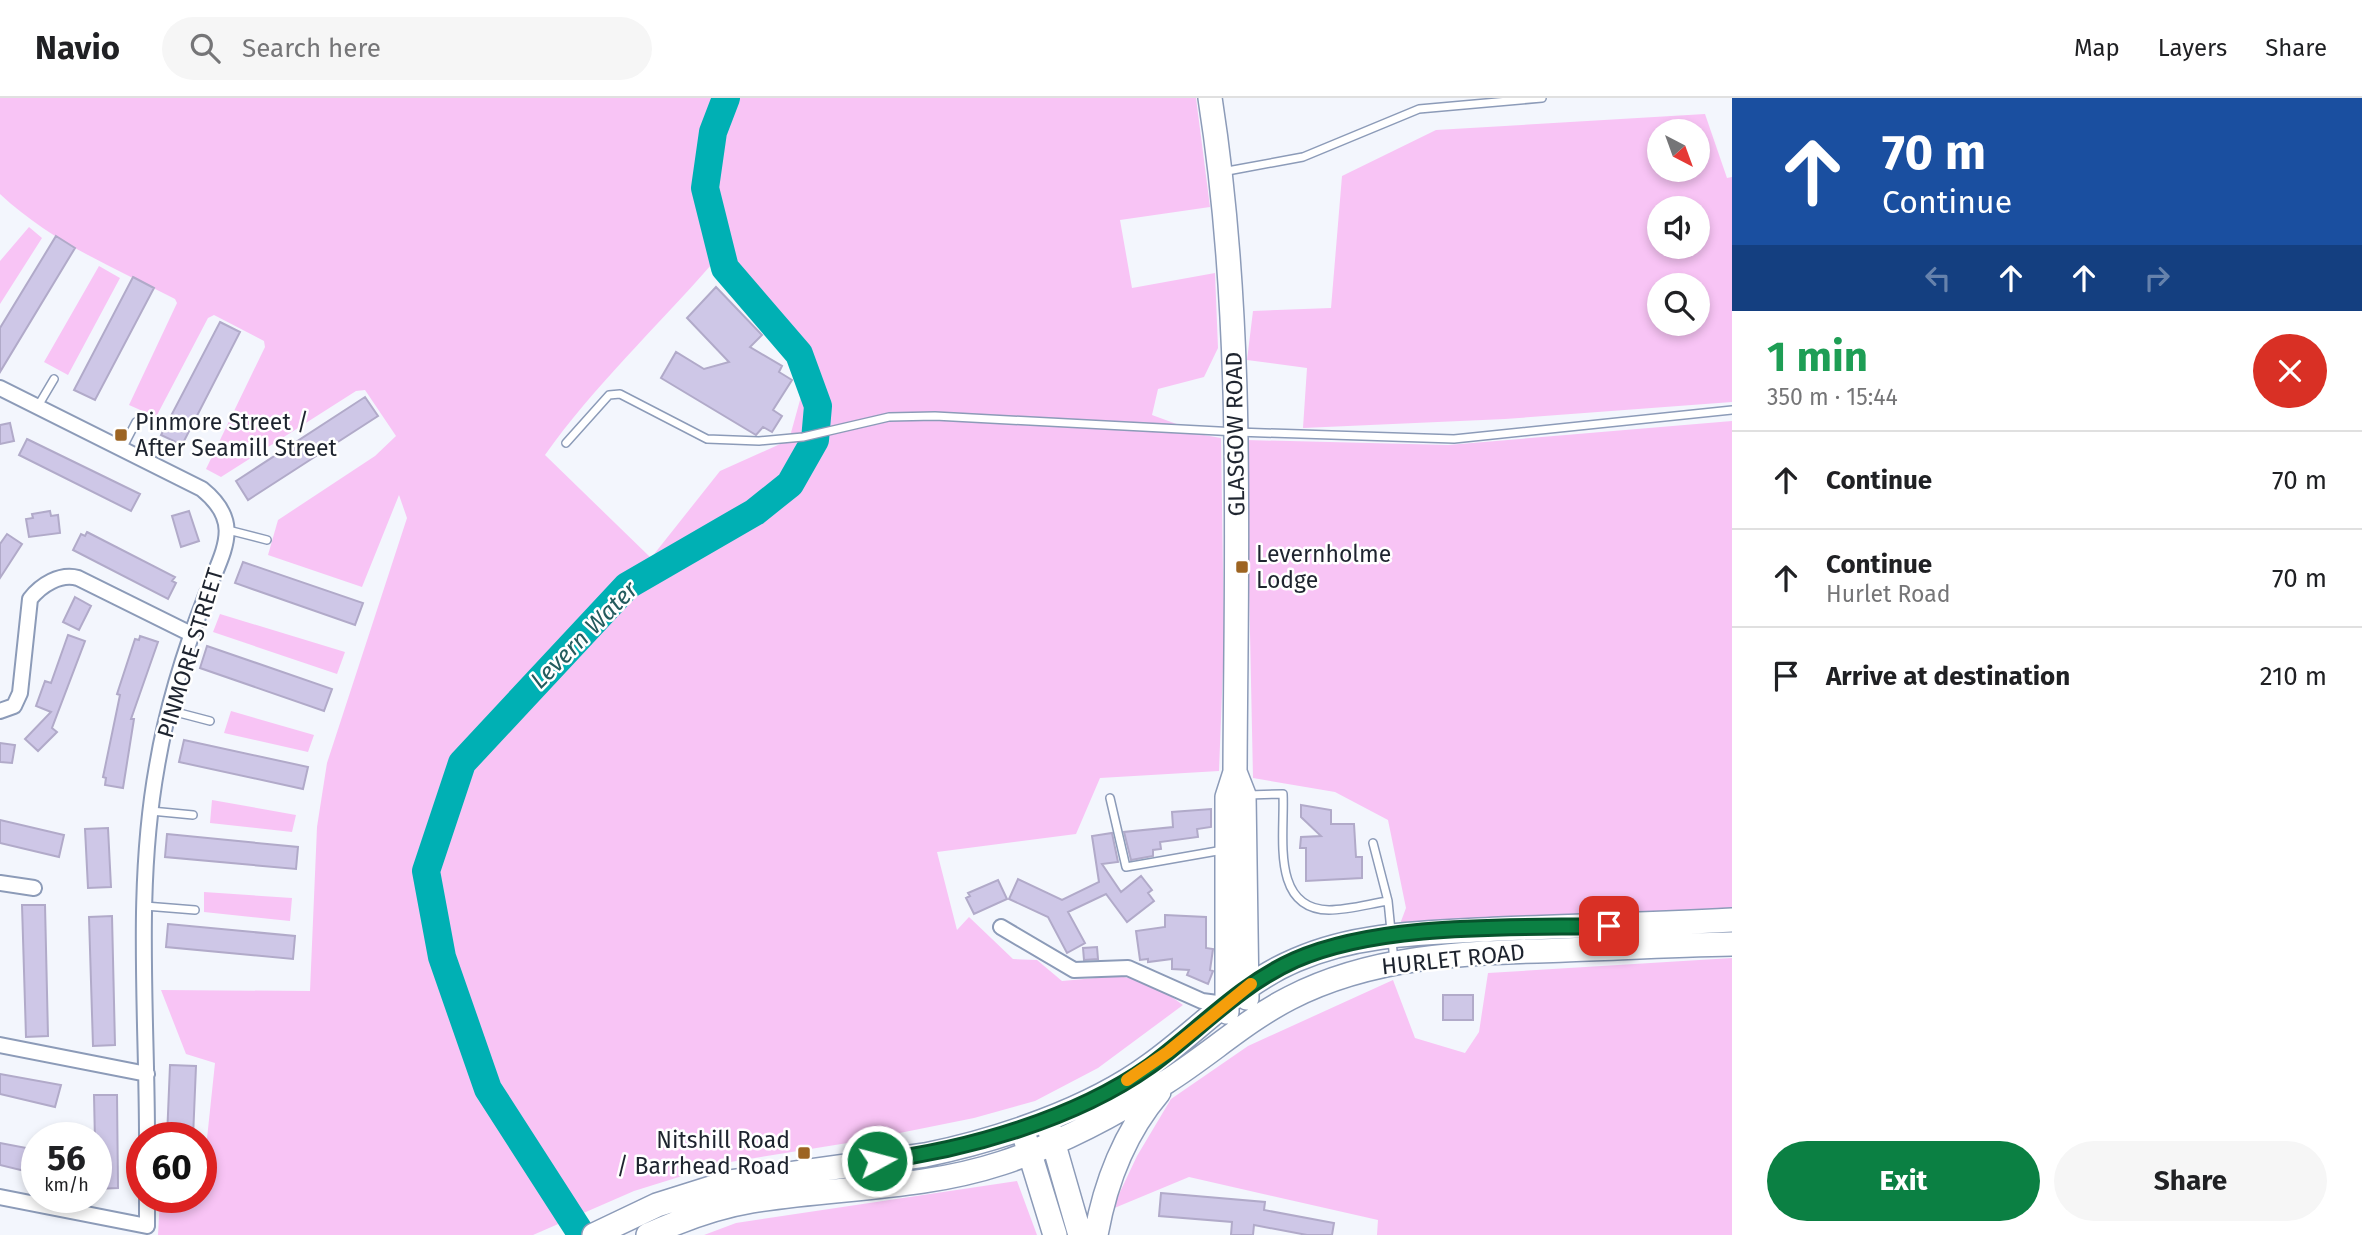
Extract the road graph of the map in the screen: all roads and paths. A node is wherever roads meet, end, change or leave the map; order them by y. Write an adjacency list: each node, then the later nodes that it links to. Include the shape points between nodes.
1 (1210, 98): 3 (main road, GLASGOW ROAD)
2 (1542, 98): 3 (lane, via 1419,109 1303,157)
3 (1222, 173): 9 (main road, GLASGOW ROAD, via 1233,299)
4 (54, 379): 6 (lane)
5 (0, 387): 6 (street)
6 (37, 407): 11 (street)
7 (1732, 410): 9 (lane, via 1454,439)
8 (136, 422): 11 (lane)
9 (1237, 432): 10 (lane, via 935,416 889,417 803,437 707,439 620,394 609,395); 18 (main road, GLASGOW ROAD)
10 (566, 443)
11 (122, 449): 12 (street, via 202,489 220,506)
12 (228, 530): 13 (lane); 14 (street, PINMORE STREET)
13 (267, 540)
14 (191, 634): 15 (street, PINMORE STREET); 16 (street, via 78,578 63,577 30,599 20,693 13,706)
15 (168, 710): 17 (lane); 20 (street, PINMORE STREET)
16 (0, 711)
17 (210, 721)
18 (1236, 796): 23 (main road, GLASGOW ROAD); 26 (lane, via 1283,794 1286,882 1303,903 1328,910)
19 (1110, 798): 23 (lane, via 1126,867)
20 (151, 811): 21 (lane); 27 (street, PINMORE STREET)
21 (193, 815)
22 (1373, 843): 26 (lane)
23 (1235, 848): 34 (main road, GLASGOW ROAD); 35 (main road, GLASGOW ROAD)
24 (0, 883): 25 (street)
25 (34, 888)
26 (1388, 901): 31 (lane)
27 (144, 906): 28 (lane); 38 (street, PINMORE STREET)
28 (195, 910)
29 (1732, 920): 31 (main road, HURLET ROAD)
30 (1001, 927): 35 (street, via 1074,970 1128,968 1202,1001)
31 (1391, 935): 33 (lane); 34 (main road, HURLET ROAD, via 1327,948 1294,960)
32 (1732, 944): 33 (main road, HURLET ROAD, via 1482,953)
33 (1394, 962): 36 (main road, HURLET ROAD, via 1314,986)
34 (1245, 988): 35 (main road, HURLET ROAD); 36 (main road, GLASGOW ROAD)
35 (1225, 1004): 36 (main road); 40 (main road, HURLET ROAD, via 1168,1052 1109,1091)
36 (1243, 1026): 39 (main road, HURLET ROAD)
37 (0, 1045): 38 (street)
38 (146, 1073): 41 (street, PINMORE STREET)
39 (1168, 1081): 43 (main road, HURLET ROAD, via 1107,1119); 52 (main road, via 1119,1157)
40 (1046, 1118): 42 (main road, HURLET ROAD); 43 (main road)
41 (146, 1122)
42 (1022, 1127): 44 (main road); 46 (main road, HURLET ROAD, via 955,1149 730,1182)
43 (1054, 1144): 44 (main road, HURLET ROAD); 51 (main road)
44 (1030, 1153): 48 (main road, HURLET ROAD, via 917,1184 750,1202); 50 (main road)
45 (0, 1197): 47 (street, via 146,1226)
46 (657, 1205): 48 (main road); 49 (main road, HURLET ROAD)
47 (146, 1213)
48 (657, 1231)
49 (594, 1235)
50 (1055, 1235)
51 (1080, 1235)
52 (1096, 1235)

